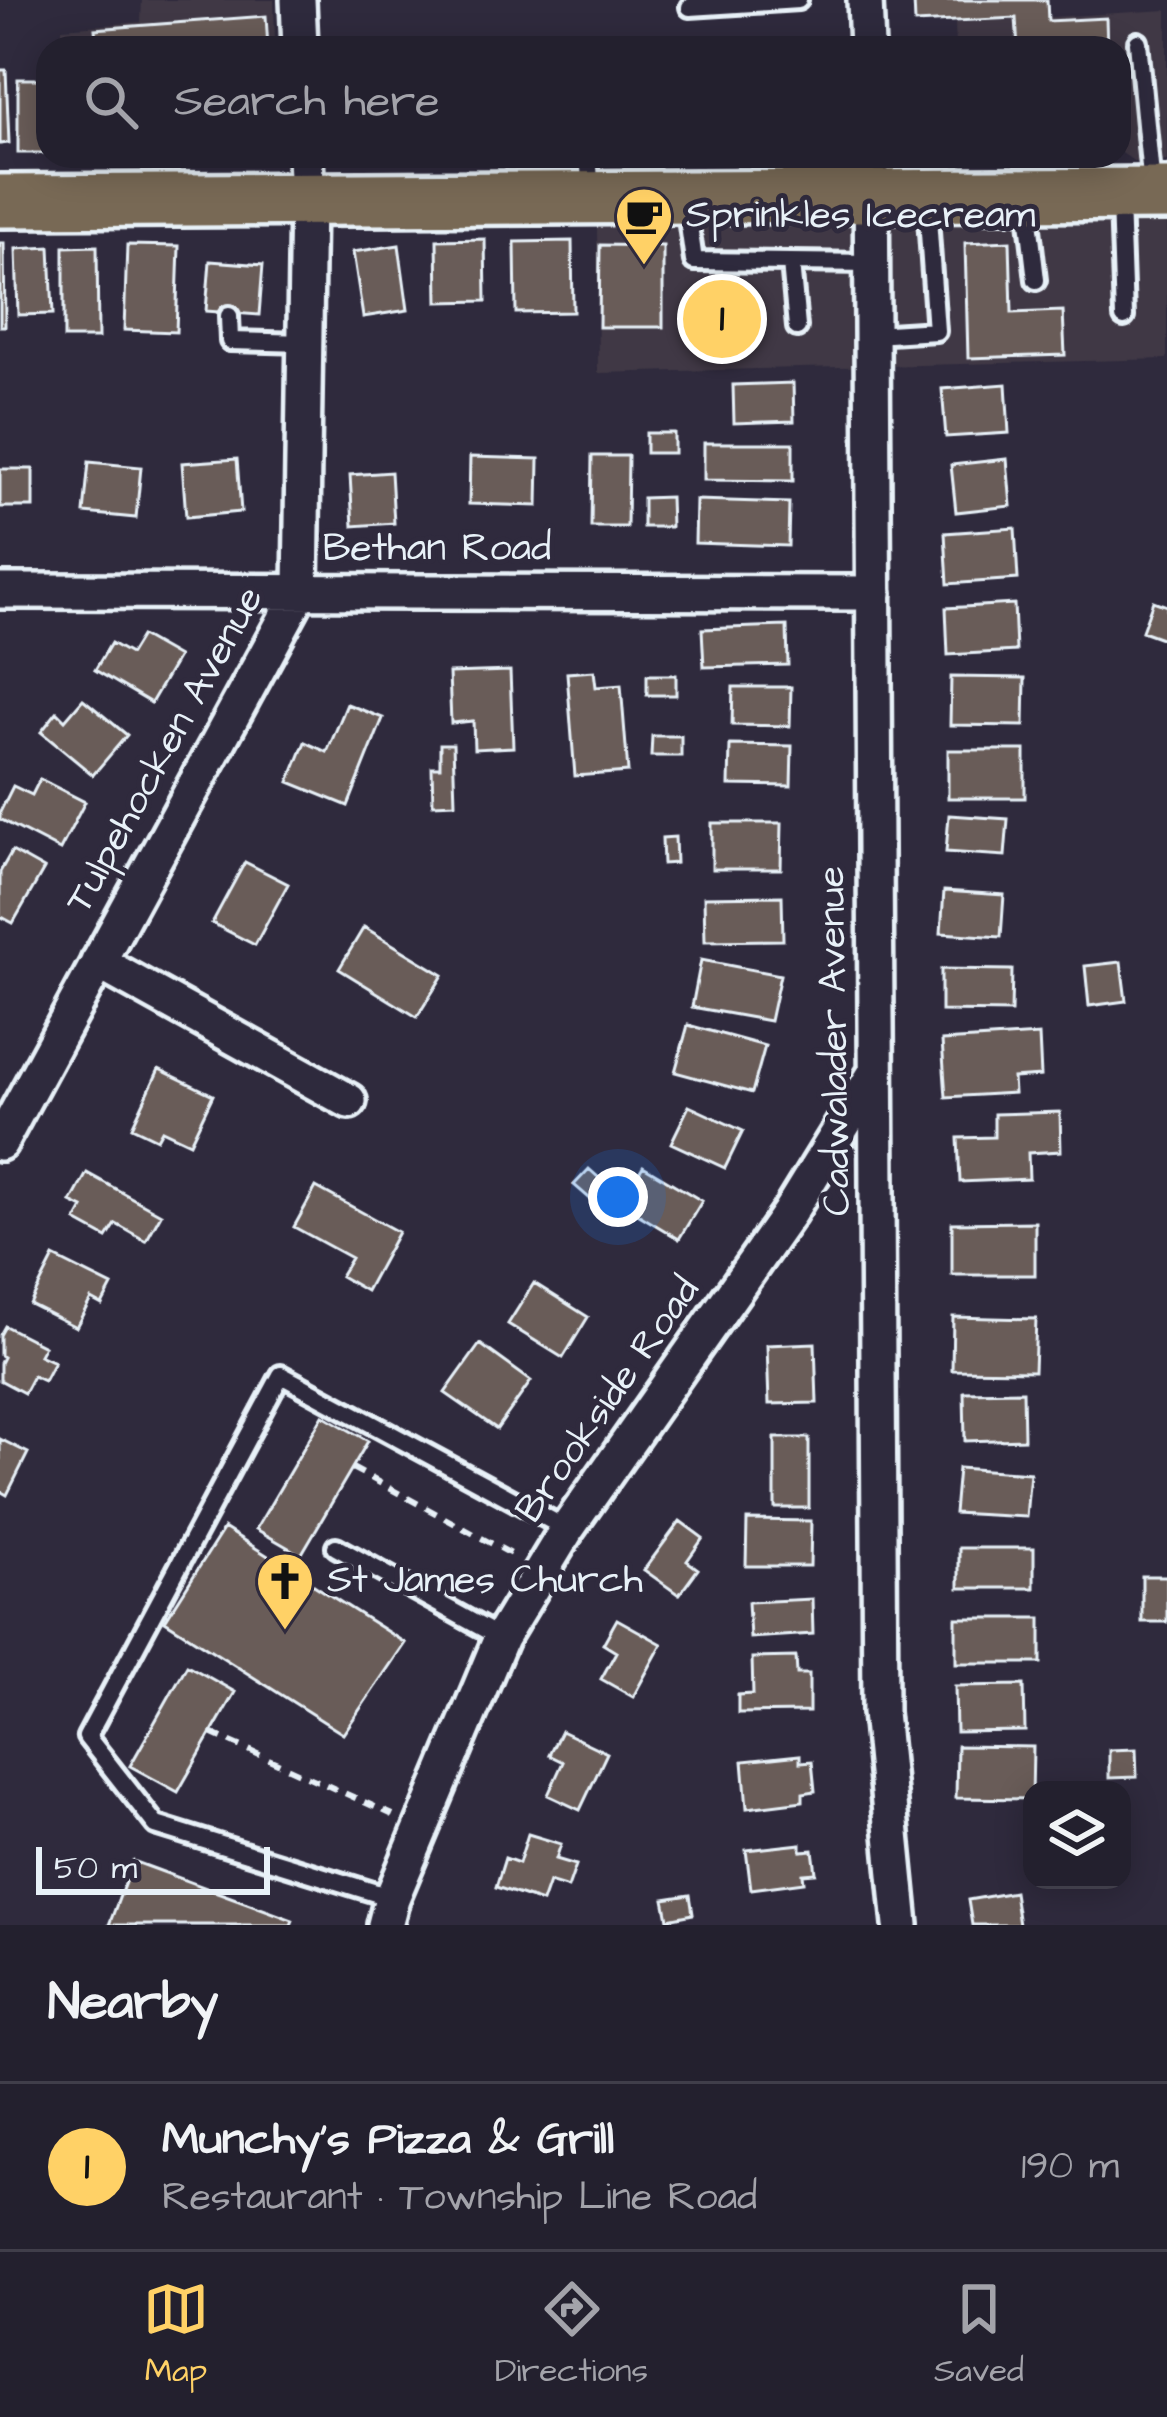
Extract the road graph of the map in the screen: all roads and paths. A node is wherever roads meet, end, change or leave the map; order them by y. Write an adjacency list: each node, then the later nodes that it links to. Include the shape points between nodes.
1 (298, 0): 5 (street)
2 (798, 0): 4 (lane)
3 (865, 0): 6 (street)
4 (690, 7)
5 (300, 36)
6 (866, 36)
7 (1138, 42): 11 (lane)
8 (306, 177): 9 (main road); 15 (main road); 23 (street, Tulpehocken Avenue)
9 (589, 177): 14 (main road)
10 (872, 177): 13 (main road); 14 (main road); 17 (street, Cadwalader Avenue)
11 (1147, 194): 12 (main road); 20 (lane)
12 (1026, 196): 13 (main road); 18 (lane)
13 (926, 197): 22 (lane, via 936,331)
14 (685, 198): 16 (lane, via 694,261)
15 (0, 201)
16 (791, 263): 17 (lane); 21 (lane)
17 (873, 263): 22 (street, Cadwalader Avenue)
18 (1036, 280)
19 (229, 316): 23 (lane, via 230,341)
20 (1124, 317)
21 (797, 327)
22 (873, 334): 26 (street, Cadwalader Avenue)
23 (305, 343): 24 (street, Tulpehocken Avenue)
24 (301, 590): 25 (street, Bethan Road); 26 (street, Bethan Road); 27 (street, Tulpehocken Avenue)
25 (0, 591)
26 (874, 593): 28 (street, Cadwalader Avenue)
27 (98, 962): 29 (street); 30 (street, Tulpehocken Avenue)
28 (876, 1072): 32 (street, Brookside Road, via 789,1214); 39 (street, Cadwalader Avenue, via 880,1712)
29 (349, 1101)
30 (0, 1143)
31 (352, 1468): 34 (path)
32 (567, 1529): 35 (street, Brookside Road); 38 (lane, via 281,1375 87,1737 156,1825)
33 (336, 1547): 35 (lane)
34 (513, 1555)
35 (501, 1638): 38 (street, Brookside Road)
36 (212, 1733): 37 (path)
37 (393, 1815)
38 (389, 1911)
39 (902, 1925)

